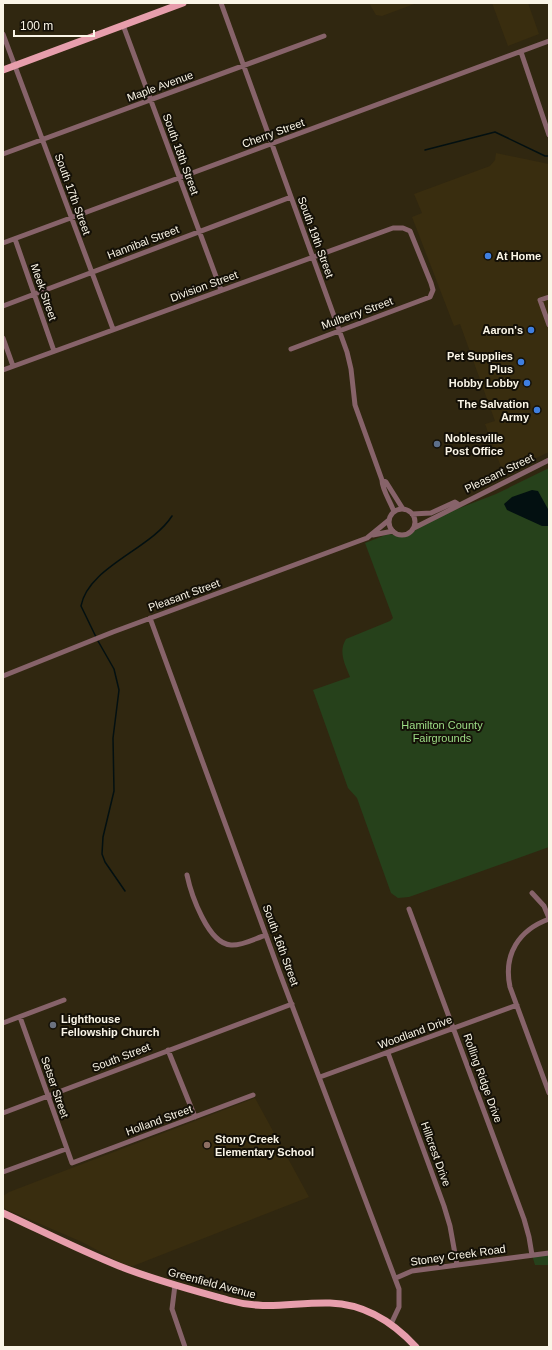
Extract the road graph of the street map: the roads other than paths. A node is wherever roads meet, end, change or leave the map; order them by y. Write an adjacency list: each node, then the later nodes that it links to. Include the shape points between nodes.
1 (183, 3): 3 (main road)
2 (221, 3): 9 (street, South 19th Street)
3 (123, 25): 8 (main road); 11 (street, South 18th Street)
4 (3, 34): 8 (street, South 17th Street)
5 (324, 36): 9 (street, Maple Avenue)
6 (549, 41): 7 (street, Cherry Street)
7 (521, 52): 12 (street); 14 (street, Cherry Street)
8 (15, 65): 10 (main road); 13 (street, South 17th Street)
9 (243, 66): 11 (street, Maple Avenue); 14 (street, South 19th Street)
10 (3, 70)
11 (150, 100): 13 (street, Maple Avenue); 16 (street, South 18th Street)
12 (549, 135)
13 (42, 140): 15 (street, Maple Avenue); 18 (street, South 17th Street)
14 (272, 144): 16 (street, Cherry Street); 17 (street, South 19th Street)
15 (3, 154)
16 (180, 178): 18 (street, Cherry Street); 19 (street, South 18th Street)
17 (291, 197): 19 (street, Hannibal Street); 22 (street, South 19th Street)
18 (71, 218): 20 (street, Cherry Street); 23 (street, South 17th Street)
19 (199, 232): 23 (street, Hannibal Street); 24 (street, South 18th Street)
20 (14, 239): 21 (street, Cherry Street); 25 (street, Meek Street)
21 (3, 243)
22 (312, 257): 24 (street, Division Street); 26 (street, Division Street, via 396,228 406,228 412,233 431,283); 31 (street, South 19th Street)
23 (92, 273): 25 (street, Hannibal Street); 30 (street, South 17th Street)
24 (221, 290): 30 (street, Division Street)
25 (34, 294): 28 (street, Hannibal Street); 34 (street, Meek Street)
26 (430, 297): 31 (street, Mulberry Street)
27 (549, 297): 29 (street, via 540,300)
28 (3, 306)
29 (549, 325)
30 (113, 330): 34 (street, Division Street)
31 (340, 330): 33 (street, Mulberry Street); 38 (street, South 19th Street, via 350,363 355,405)
32 (3, 338): 35 (street)
33 (291, 349)
34 (54, 351): 35 (street, Division Street)
35 (14, 366): 36 (street, Division Street)
36 (3, 370)
37 (549, 460): 39 (street, Pleasant Street)
38 (382, 480): 40 (street, South 19th Street, via 386,482); 41 (street, South 19th Street)
39 (458, 504): 42 (street, Pleasant Street, via 455,502 425,514); 44 (street, Pleasant Street, via 457,507)
40 (403, 509): 41 (street); 42 (street)
41 (394, 512): 43 (street)
42 (412, 514): 44 (street, via 415,519)
43 (389, 520): 45 (street); 46 (street, Pleasant Street, via 374,531)
44 (414, 528): 45 (street, via 404,535)
45 (392, 531): 46 (street, Pleasant Street)
46 (373, 535): 47 (street, Pleasant Street)
47 (150, 618): 48 (street, Pleasant Street); 53 (street, South 16th Street)
48 (3, 676)
49 (187, 875): 53 (street, via 199,910 220,942 236,945)
50 (532, 893): 52 (street, via 544,906)
51 (409, 909): 59 (street, Rolling Ridge Drive)
52 (549, 918): 56 (street, via 529,929 512,949 508,979)
53 (266, 935): 55 (street, South 16th Street)
54 (64, 1000): 57 (street)
55 (292, 1004): 60 (street, South Street); 62 (street, South 16th Street)
56 (517, 1005): 59 (street, Woodland Drive); 63 (street)
57 (20, 1017): 58 (street); 65 (street, Setser Street)
58 (3, 1023)
59 (454, 1028): 61 (street, Woodland Drive); 73 (street, Rolling Ridge Drive, via 524,1219)
60 (168, 1050): 65 (street, South Street); 67 (street)
61 (388, 1053): 62 (street, Woodland Drive); 74 (street, Hillcrest Drive, via 444,1206)
62 (320, 1077): 75 (street, South 16th Street)
63 (549, 1093)
64 (253, 1095): 67 (street, Holland Street)
65 (47, 1096): 66 (street, South Street); 68 (street, Setser Street)
66 (3, 1112)
67 (195, 1117): 69 (street, Holland Street)
68 (66, 1149): 69 (street, Setser Street); 70 (street)
69 (72, 1163)
70 (3, 1172)
71 (3, 1213): 76 (main road, Greenfield Avenue, via 119,1266)
72 (549, 1253): 73 (street, Stoney Creek Road)
73 (532, 1255): 74 (street, Stoney Creek Road)
74 (457, 1265): 75 (street, Stoney Creek Road, via 412,1271)
75 (396, 1278): 77 (street, via 400,1301)
76 (175, 1285): 77 (main road, Greenfield Avenue, via 230,1301 259,1306 339,1303 374,1313); 78 (street, via 172,1309)
77 (390, 1324): 79 (main road, Greenfield Avenue)
78 (185, 1347)
79 (416, 1347)

